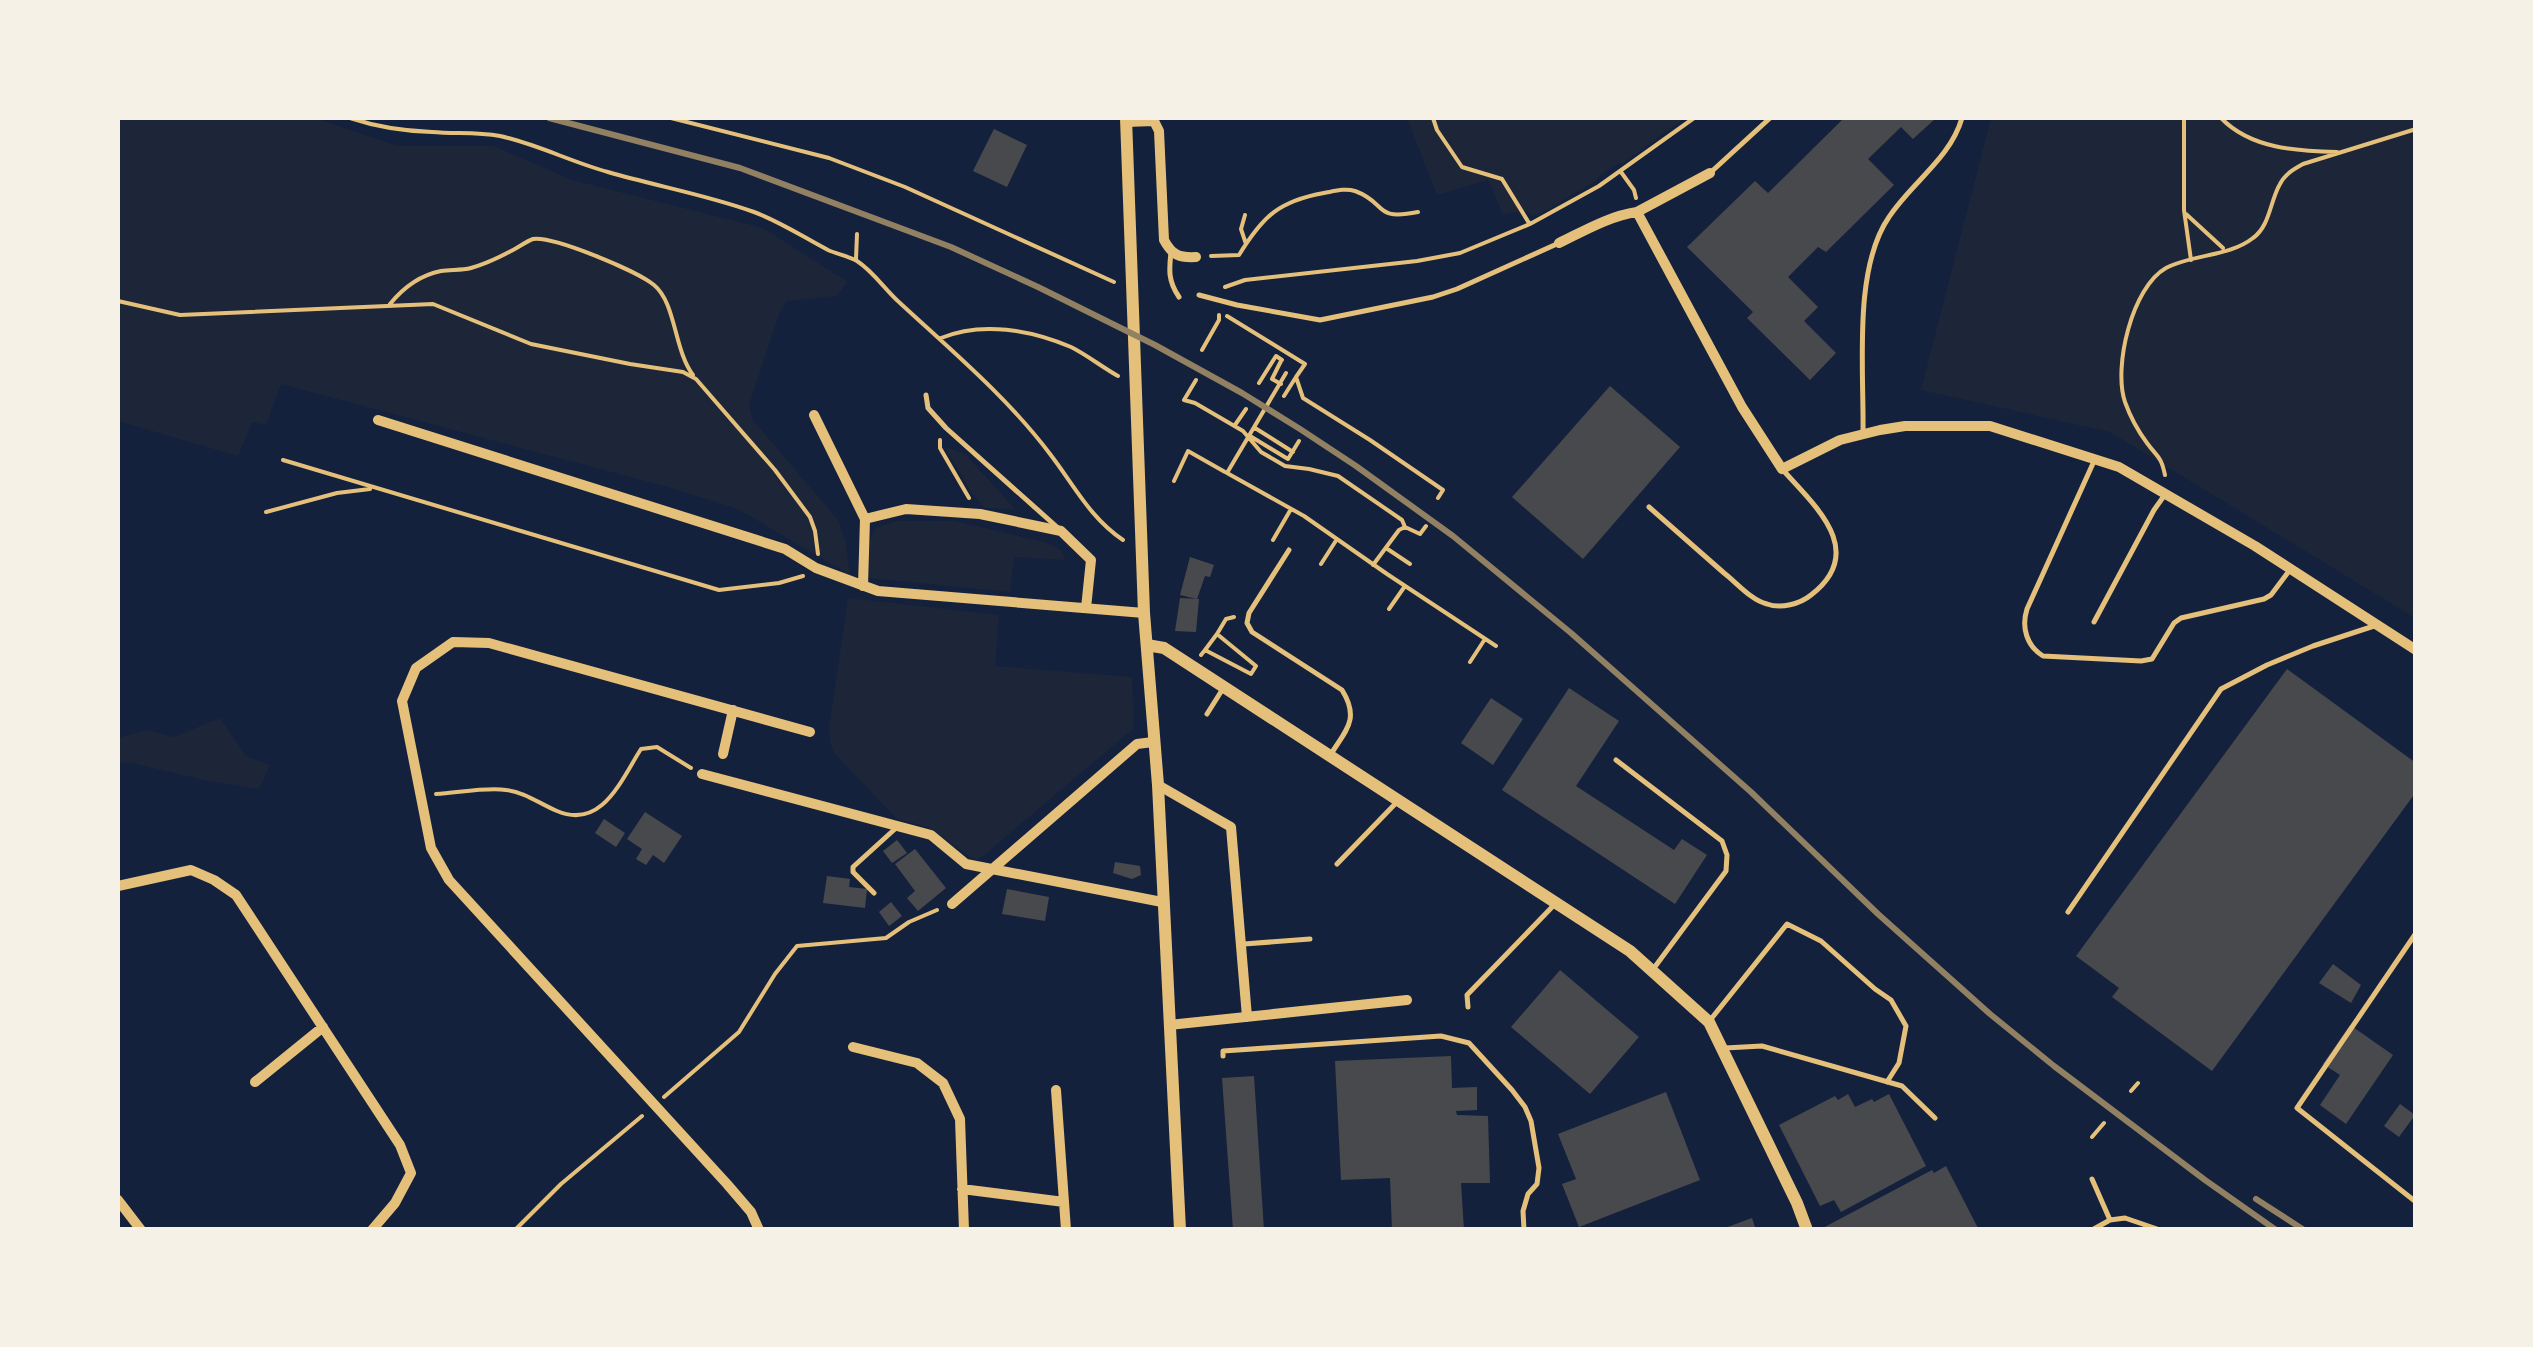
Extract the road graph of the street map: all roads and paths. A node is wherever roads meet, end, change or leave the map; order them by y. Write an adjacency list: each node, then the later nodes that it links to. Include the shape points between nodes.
1 (350, 118): 26 (path, via 373,126 501,136 752,211)
2 (671, 118): 27 (path, via 828,158)
3 (1433, 118): 18 (path, via 1462,167 1502,180)
4 (1694, 118): 12 (path)
5 (1770, 118): 13 (lane)
6 (1962, 118): 51 (lane, via 1950,146 1888,218 1870,256)
7 (2184, 118): 14 (path)
8 (2221, 118): 11 (path, via 2280,148)
9 (1126, 120): 23 (street, via 1154,121 1159,131 1164,240); 74 (street)
10 (2416, 129): 11 (path)
11 (2343, 152): 22 (path, via 2290,172 2257,236)
12 (1621, 172): 16 (path, via 1634,190); 18 (path)
13 (1710, 173): 16 (street)
14 (2184, 210): 22 (path); 25 (path)
15 (1418, 212): 21 (path, via 1384,213 1349,189 1303,197 1280,207)
16 (1637, 212): 20 (street); 58 (street)
17 (1244, 215): 21 (path)
18 (1530, 224): 28 (path, via 1440,257 1245,280)
19 (857, 234): 26 (path)
20 (1559, 243): 28 (lane, via 1433,297 1320,320)
21 (1246, 244): 24 (path, via 1239,255)
22 (2225, 250): 25 (path)
23 (1171, 252): 24 (street); 29 (lane, via 1171,285)
24 (1196, 257)
25 (2191, 260): 55 (path, via 2151,282 2125,345 2125,402)
26 (857, 262): 34 (path)
27 (1123, 288)
28 (1199, 295)
29 (1179, 296)
30 (118, 301): 31 (path, via 180,315)
31 (388, 306): 37 (path, via 433,304 531,344); 37 (path, via 439,271 469,269 533,240 554,242 656,286)
32 (1218, 311): 36 (path, via 1304,364)
33 (1216, 324): 35 (path)
34 (941, 338): 38 (path, via 985,328 1026,333 1072,348); 74 (path, via 1048,452 1106,529)
35 (1202, 350)
36 (1296, 377): 44 (path); 63 (path, via 1303,398 1436,484 1443,490)
37 (696, 378): 80 (path, via 810,517 819,550)
38 (1128, 380)
39 (1196, 380): 48 (path, via 1184,400)
40 (1259, 383): 41 (path, via 1276,356 1282,360 1272,379)
41 (1281, 384): 42 (path, via 1286,373); 50 (path)
42 (1272, 390)
43 (926, 396): 49 (lane)
44 (1284, 396)
45 (1246, 409): 48 (path)
46 (814, 415): 68 (street)
47 (378, 420): 80 (street, via 785,549)
48 (1235, 426): 69 (path, via 1273,459 1338,476)
49 (946, 428): 67 (path, via 940,448); 71 (lane)
50 (1255, 428): 52 (path); 54 (path)
51 (1863, 434): 56 (street, via 1905,426 1990,426); 58 (street)
52 (1250, 436): 54 (path, via 1288,459); 59 (path)
53 (1300, 441): 54 (path)
54 (1293, 452)
55 (2160, 455)
56 (2096, 459): 62 (street); 81 (lane, via 2024,618 2038,654 2152,660 2180,618 2264,599)
57 (283, 460): 61 (path)
58 (1782, 469): 64 (lane, via 1836,539 1832,569 1804,601 1767,604 1747,592)
59 (1228, 471): 60 (path, via 1188,451); 65 (path)
60 (1174, 481)
61 (374, 488): 66 (path); 80 (path, via 718,590 779,584)
62 (2166, 494): 81 (street); 88 (lane)
63 (1438, 498)
64 (1649, 507)
65 (1291, 509): 72 (path); 73 (path)
66 (266, 512)
67 (980, 514): 68 (street, via 906,509); 71 (street)
68 (866, 518): 82 (street)
69 (1405, 526): 70 (path, via 1420,534); 75 (path)
70 (1426, 526)
71 (1060, 530): 84 (street, via 1091,560)
72 (1337, 539): 77 (path); 79 (path)
73 (1272, 540)
74 (1142, 543): 86 (street)
75 (1386, 548): 78 (path); 79 (path)
76 (1289, 550): 87 (lane)
77 (1320, 564)
78 (1410, 564)
79 (1373, 565): 83 (path)
80 (816, 568): 82 (street)
81 (2291, 569): 89 (street)
82 (863, 586): 84 (street)
83 (1405, 586): 85 (path); 91 (path)
84 (1086, 608): 86 (street)
85 (1389, 609)
86 (1144, 613): 92 (street)
87 (1249, 613): 90 (path, via 1226,619); 104 (lane, via 1252,632 1342,690 1350,702 1350,722)
88 (2094, 622)
89 (2376, 624): 95 (street); 118 (lane, via 2221,688)
90 (1217, 634): 94 (path); 94 (path, via 1256,666 1251,674)
91 (1485, 638): 93 (path); 96 (path)
92 (1147, 645): 97 (street); 102 (street)
93 (1496, 646)
94 (1205, 650): 97 (path)
95 (2416, 650)
96 (1470, 662)
97 (1192, 667): 98 (street)
98 (1224, 688): 100 (lane); 104 (street)
99 (733, 710): 101 (street); 103 (street); 108 (street, via 489,643 453,642 416,668 402,701)
100 (1207, 714)
101 (810, 732)
102 (1153, 742): 107 (street); 112 (street, via 1137,744)
103 (722, 754)
104 (1329, 757): 109 (street)
105 (1616, 760): 122 (lane, via 1722,842 1727,855 1726,872)
106 (702, 774): 108 (path, via 657,747 641,749 605,806 582,816 505,789); 110 (street)
107 (1158, 785): 115 (street); 121 (street, via 1231,827)
108 (421, 795): 137 (street, via 431,848 449,880)
109 (1398, 801): 111 (lane); 116 (street)
110 (899, 826): 112 (street, via 931,835 966,864); 114 (lane, via 853,868)
111 (1338, 864)
112 (992, 868): 115 (street); 117 (street)
113 (118, 886): 128 (street, via 191,870 236,895)
114 (874, 892)
115 (1162, 902): 127 (street)
116 (1557, 902): 122 (street); 124 (lane, via 1467,995)
117 (952, 904): 137 (path, via 886,938 797,946 739,1032)
118 (2068, 912)
119 (2416, 932): 145 (lane, via 2296,1108)
120 (1310, 938): 121 (lane)
121 (1241, 944): 125 (street)
122 (1652, 970): 126 (street)
123 (1407, 1000): 125 (street)
124 (1468, 1007)
125 (1247, 1016): 127 (street)
126 (1709, 1022): 130 (street); 133 (lane, via 1787,924 1822,941 1892,1000 1906,1026 1900,1063)
127 (1169, 1025): 153 (street)
128 (323, 1027): 132 (street); 148 (street, via 400,1145 411,1173)
129 (853, 1047): 142 (street, via 917,1064 943,1083 960,1119)
130 (1722, 1048): 133 (lane, via 1762,1046); 155 (street)
131 (1223, 1056): 154 (lane, via 1397,1038 1442,1036 1469,1043 1531,1121 1538,1184 1523,1210)
132 (255, 1082)
133 (1887, 1082): 138 (lane, via 1902,1086)
134 (2138, 1082): 136 (path)
135 (1056, 1090): 144 (street)
136 (2131, 1091)
137 (655, 1105): 149 (path); 150 (street, via 751,1212)
138 (1935, 1118)
139 (2104, 1123): 140 (path)
140 (2092, 1137)
141 (2092, 1179): 146 (lane)
142 (962, 1189): 144 (street); 151 (street)
143 (118, 1200): 147 (street)
144 (1064, 1202): 152 (street)
145 (2416, 1202)
146 (2110, 1220): 156 (lane); 157 (lane)
147 (141, 1230)
148 (372, 1230)
149 (515, 1230)
150 (758, 1230)
151 (964, 1230)
152 (1066, 1230)
153 (1180, 1230)
154 (1524, 1230)
155 (1807, 1230)
156 (2092, 1230)
157 (2160, 1230)

